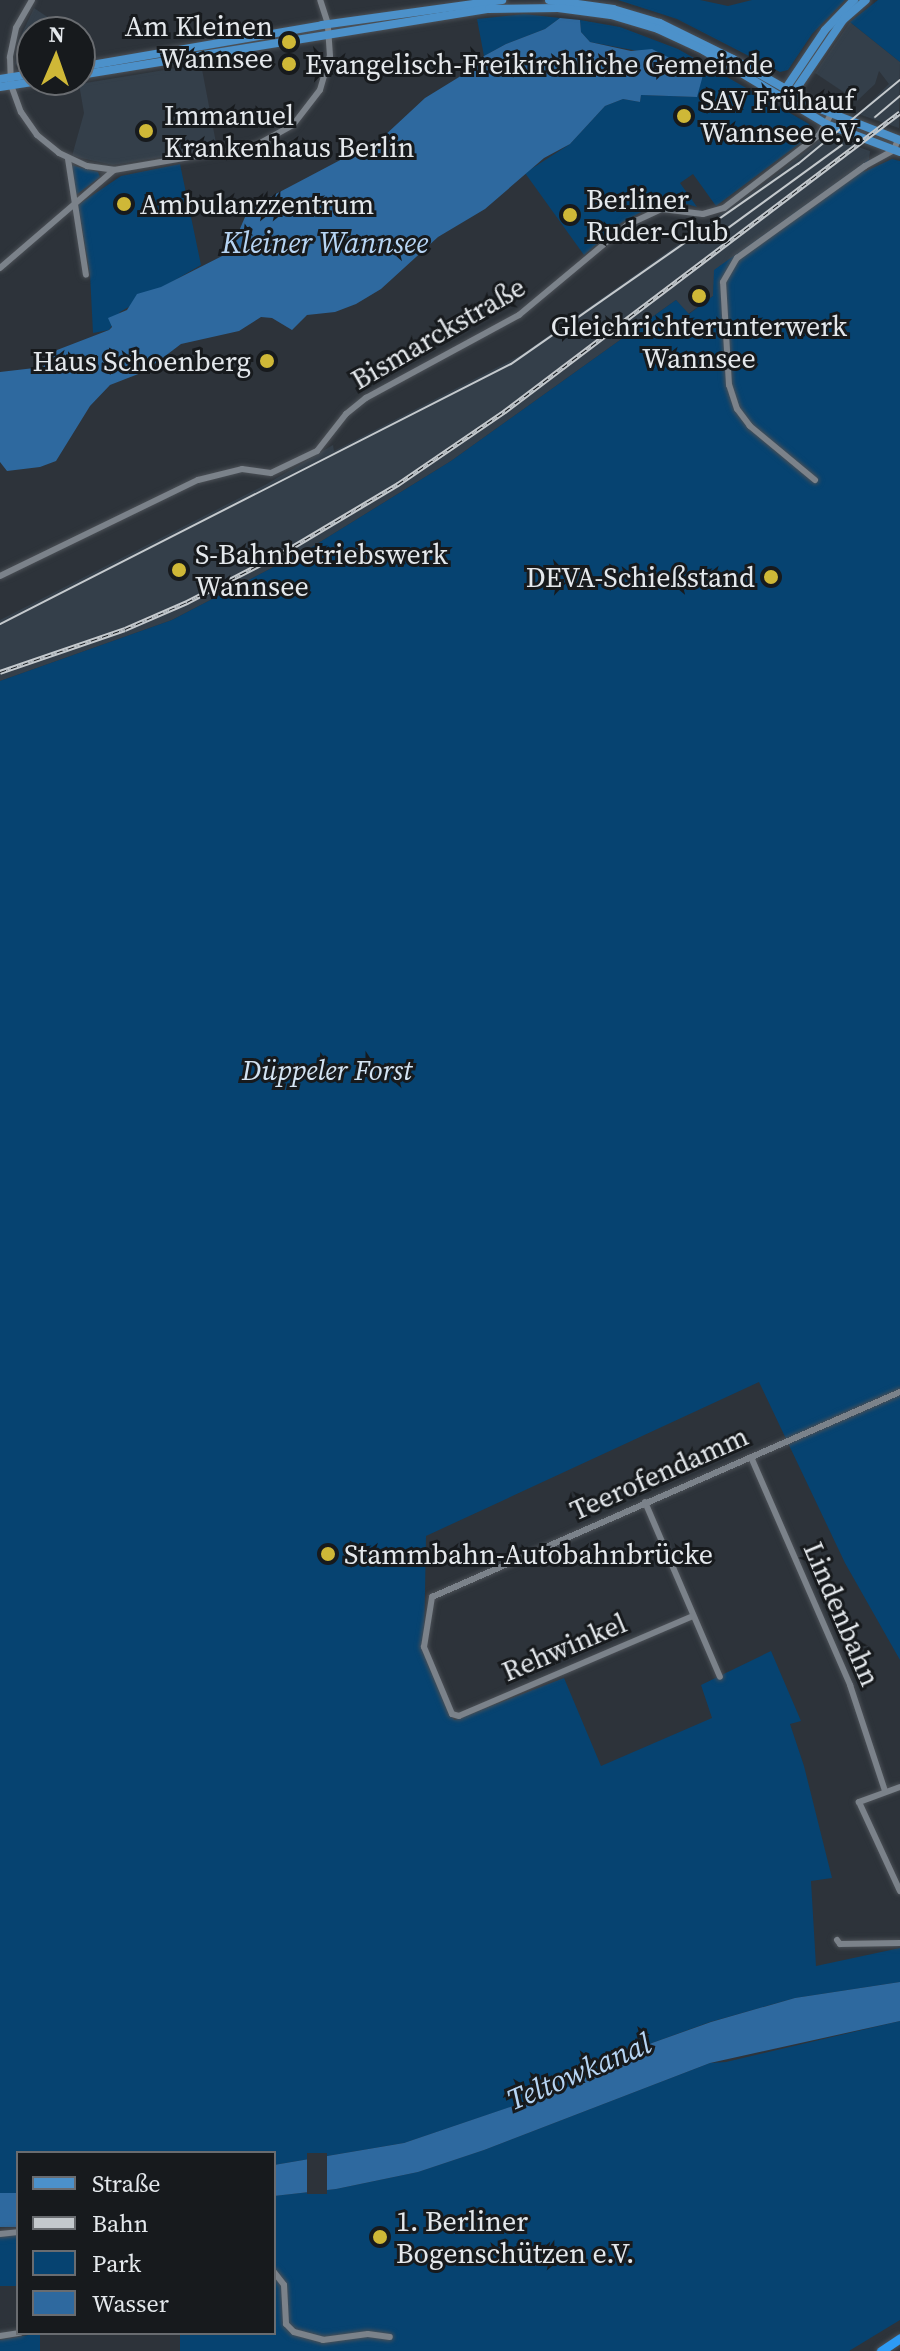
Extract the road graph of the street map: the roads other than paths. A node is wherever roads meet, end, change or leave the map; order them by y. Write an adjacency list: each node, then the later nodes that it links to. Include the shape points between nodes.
1 (320, 0): 8 (street)
2 (502, 0): 8 (main road)
3 (854, 0): 11 (main road, via 825,30)
4 (866, 0): 11 (main road)
5 (30, 1): 14 (street, via 11,46)
6 (548, 4): 7 (main road); 8 (main road)
7 (594, 9): 17 (main road, via 679,31); 18 (main road, via 676,37)
8 (329, 28): 9 (main road); 10 (main road); 24 (street, via 330,56 320,90 304,115 280,134 248,147)
9 (96, 64)
10 (96, 72)
11 (802, 72): 17 (main road)
12 (0, 79): 14 (main road)
13 (16, 79): 14 (main road)
14 (11, 81): 15 (main road); 16 (main road); 23 (street, via 31,128)
15 (16, 81)
16 (0, 87)
17 (789, 92): 18 (main road); 19 (main road)
18 (784, 100): 20 (main road)
19 (831, 114): 20 (street, Bismarckstraße); 21 (main road)
20 (826, 124): 22 (main road); 29 (street, Bismarckstraße, via 773,172 715,212 669,208 627,225 519,315 366,398 317,451 271,473 242,469 198,480)
21 (899, 139): 22 (street)
22 (897, 151): 28 (street, via 852,175 737,258 723,282 729,385 737,409)
23 (68, 159): 24 (street); 25 (street)
24 (114, 170): 25 (street)
25 (74, 202): 26 (street); 27 (street)
26 (0, 268)
27 (86, 275)
28 (815, 480)
29 (0, 576)
30 (900, 1392): 31 (street, Teerofendamm)
31 (751, 1457): 32 (street, Teerofendamm); 37 (street, Lindenbahn, via 850,1685)
32 (645, 1502): 33 (street); 35 (street, Teerofendamm, via 430,1599 424,1647)
33 (693, 1616): 34 (street); 35 (street, Rehwinkel, via 459,1716)
34 (720, 1677)
35 (452, 1714)
36 (900, 1787): 37 (street)
37 (885, 1791): 38 (street, via 859,1802)
38 (900, 1891)
39 (837, 1940): 40 (street)
40 (900, 1943)
41 (276, 2275): 42 (street, via 284,2285 286,2324 294,2332 323,2340)
42 (390, 2337)
43 (900, 2338): 44 (highway)
44 (881, 2351)

